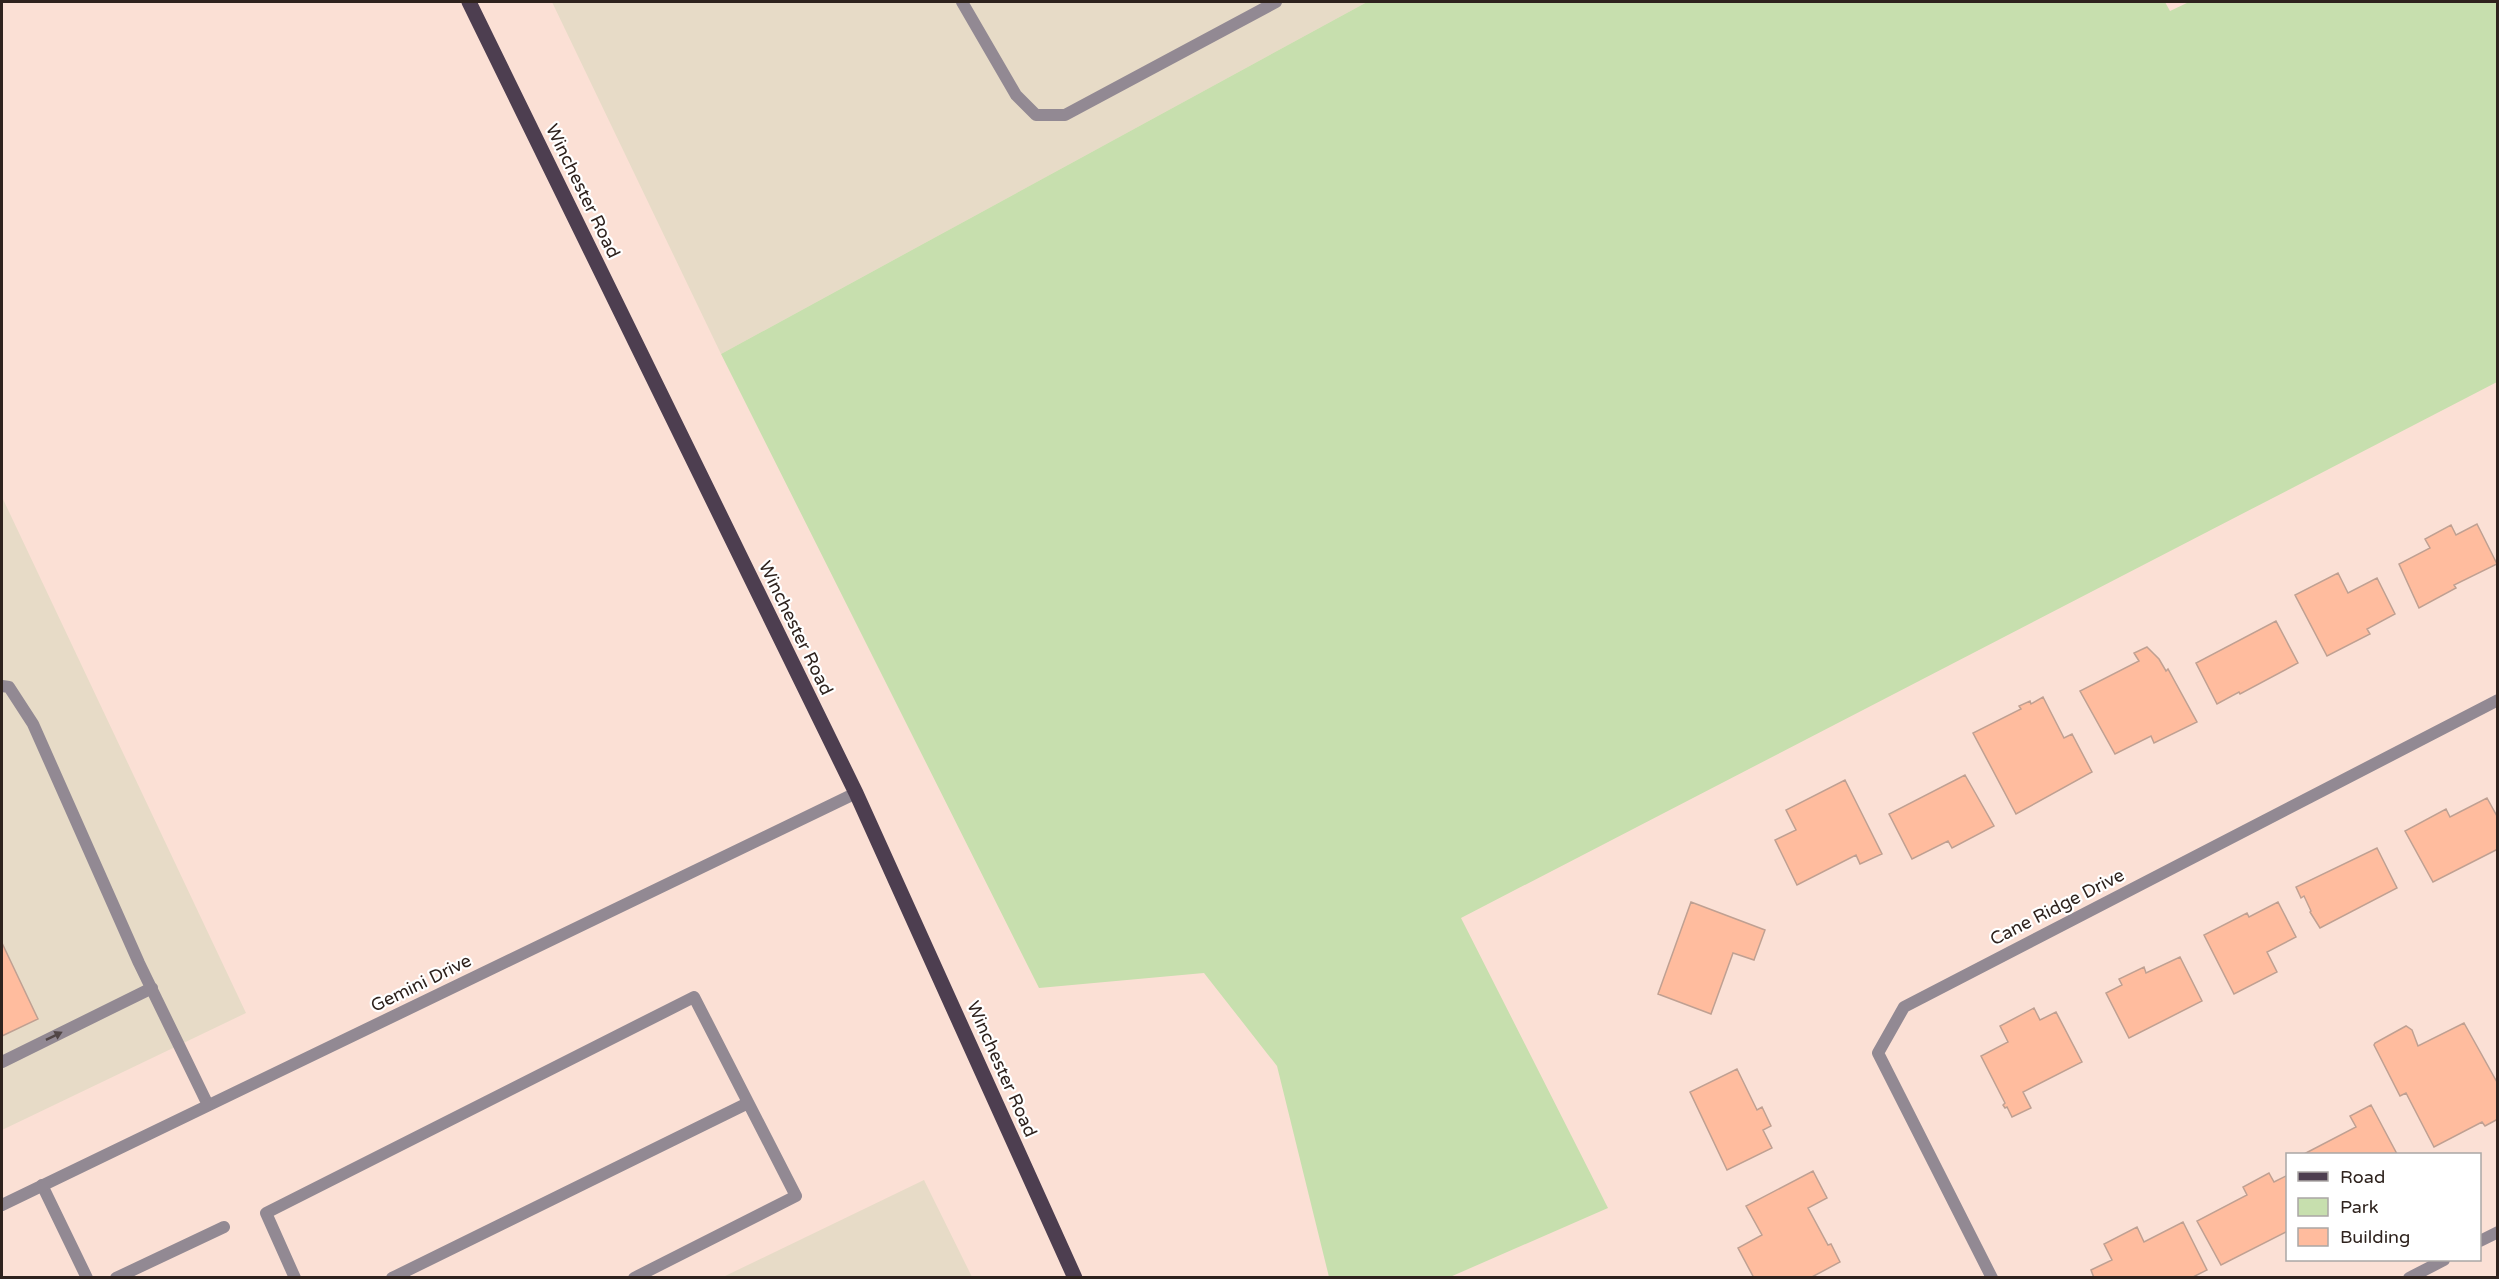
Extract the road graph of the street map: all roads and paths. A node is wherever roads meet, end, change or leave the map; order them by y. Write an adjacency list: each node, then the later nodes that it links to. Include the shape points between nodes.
1 (469, 2): 6 (main road, Winchester Road)
2 (962, 2): 3 (street, via 1016,95 1036,115 1065,115)
3 (1276, 2)
4 (2, 686): 7 (street, via 9,687 33,724)
5 (2498, 700): 23 (street, Cane Ridge Drive, via 1904,1007 1878,1053)
6 (856, 793): 10 (street, Gemini Drive); 22 (main road, Winchester Road)
7 (152, 988): 8 (street, one-way to 7); 10 (street)
8 (2, 1062)
9 (748, 1103): 19 (street, via 694,997 266,1213); 20 (street); 21 (street, via 796,1196)
10 (208, 1106): 11 (street, Gemini Drive)
11 (42, 1185): 12 (street, Gemini Drive); 17 (street)
12 (2, 1205)
13 (224, 1227): 18 (street)
14 (2498, 1232): 15 (street)
15 (2481, 1240)
16 (2442, 1261): 24 (street)
17 (87, 1278)
18 (116, 1278)
19 (295, 1278)
20 (392, 1278)
21 (634, 1278)
22 (1075, 1278)
23 (1992, 1278)
24 (2409, 1278)

